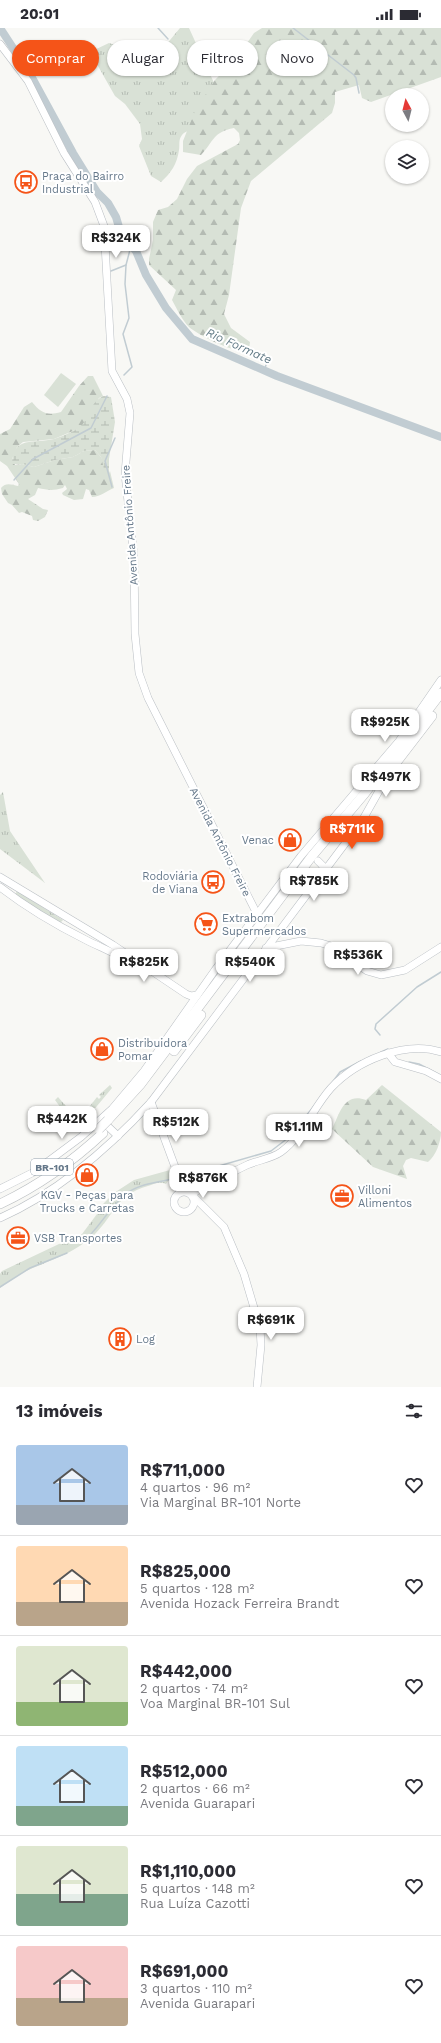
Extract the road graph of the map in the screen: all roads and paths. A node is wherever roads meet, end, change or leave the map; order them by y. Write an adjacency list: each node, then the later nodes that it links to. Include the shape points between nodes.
1 (0, 44): 14 (street, Avenida Antônio Freire, via 28,81 64,153 95,202 104,226 112,371 127,399 130,413 125,474 134,557 135,634 139,673 148,698)
2 (441, 680): 6 (street, via 399,741)
3 (441, 693): 24 (highway, BR-101, via 365,793 312,856 140,1085)
4 (441, 703): 5 (highway, BR-101)
5 (390, 772): 9 (street, via 362,821); 24 (highway, BR-101, via 328,846 187,1034)
6 (301, 856): 7 (street); 14 (street)
7 (311, 856)
8 (318, 861): 9 (street, via 322,866)
9 (322, 876): 16 (street)
10 (0, 877): 11 (street)
11 (12, 884): 13 (street, via 6,885); 17 (street)
12 (0, 887): 13 (street)
13 (7, 892): 17 (street, via 51,921)
14 (258, 916): 18 (street)
15 (441, 947): 16 (street, via 404,970 381,975 368,971 330,946 321,943 301,941)
16 (266, 948): 23 (street)
17 (136, 963): 18 (street, via 188,995); 19 (street, via 185,999)
18 (197, 995): 19 (street)
19 (188, 1007): 24 (street)
20 (441, 1052): 21 (street, via 416,1047)
21 (388, 1054): 22 (street, via 399,1064 426,1071); 28 (street, via 353,1070 331,1088 290,1144 281,1152 247,1165)
22 (441, 1079)
23 (151, 1102): 25 (street); 27 (street, via 178,1175)
24 (104, 1125): 25 (street); 26 (street, via 32,1173); 29 (highway, BR-101, via 47,1171); 30 (highway, BR-101, via 56,1172)
25 (118, 1136): 33 (street, via 79,1170 40,1197)
26 (0, 1189)
27 (180, 1192): 28 (street); 31 (street, via 175,1198 175,1206 180,1211)
28 (190, 1194): 31 (street, via 194,1202); 32 (street)
29 (0, 1198)
30 (0, 1204)
31 (188, 1210): 32 (street, via 200,1209)
32 (210, 1212): 34 (street, via 226,1231 255,1306 261,1337)
33 (0, 1218)
34 (258, 1387)

